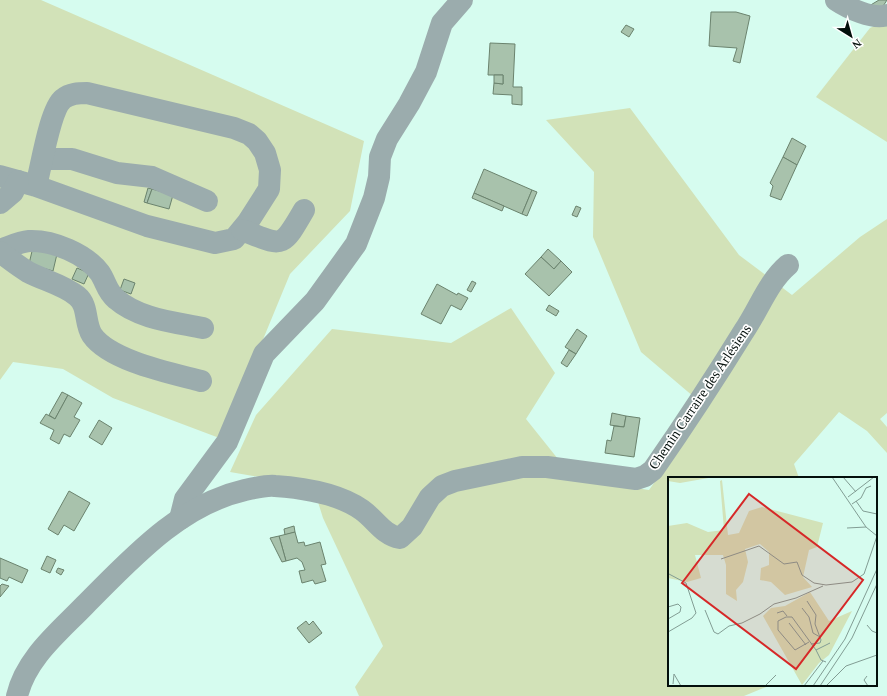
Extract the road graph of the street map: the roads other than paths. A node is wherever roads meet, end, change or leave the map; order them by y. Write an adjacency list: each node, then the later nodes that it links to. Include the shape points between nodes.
1 (462, 0): 14 (street, via 442,23 426,72 387,139 380,157 374,198 356,244 315,301 264,354 226,442 185,499)
2 (836, 0): 3 (street, via 872,15)
3 (884, 16)
4 (43, 159): 5 (street); 6 (street, via 72,159 117,173 152,177); 9 (street, via 54,114 63,98 74,93 87,93 234,128 249,134 257,141 265,153 270,170 269,188)
5 (18, 181): 7 (street, via 13,192); 9 (street, via 147,226 215,243 234,239)
6 (207, 200)
7 (0, 203)
8 (304, 210): 9 (street, via 289,236 282,241 272,242)
9 (242, 230)
10 (0, 251): 12 (street, via 29,241 53,243 93,266 116,300 155,318); 13 (street, via 27,271 76,294 86,308 88,326 93,336 102,345 123,357 155,369)
11 (788, 265): 14 (street, Chemin Carraire des Arlésiens, via 776,275 753,318 701,400 653,470 645,476 636,479 547,467 522,467 455,481 442,486 430,497 412,527 400,538 385,532 362,510 345,500 322,493 274,486 234,493)
12 (203, 328)
13 (201, 381)
14 (180, 519): 15 (street, Chemin Carraire des Arlésiens, via 139,551 45,646 26,673)
15 (17, 696)

